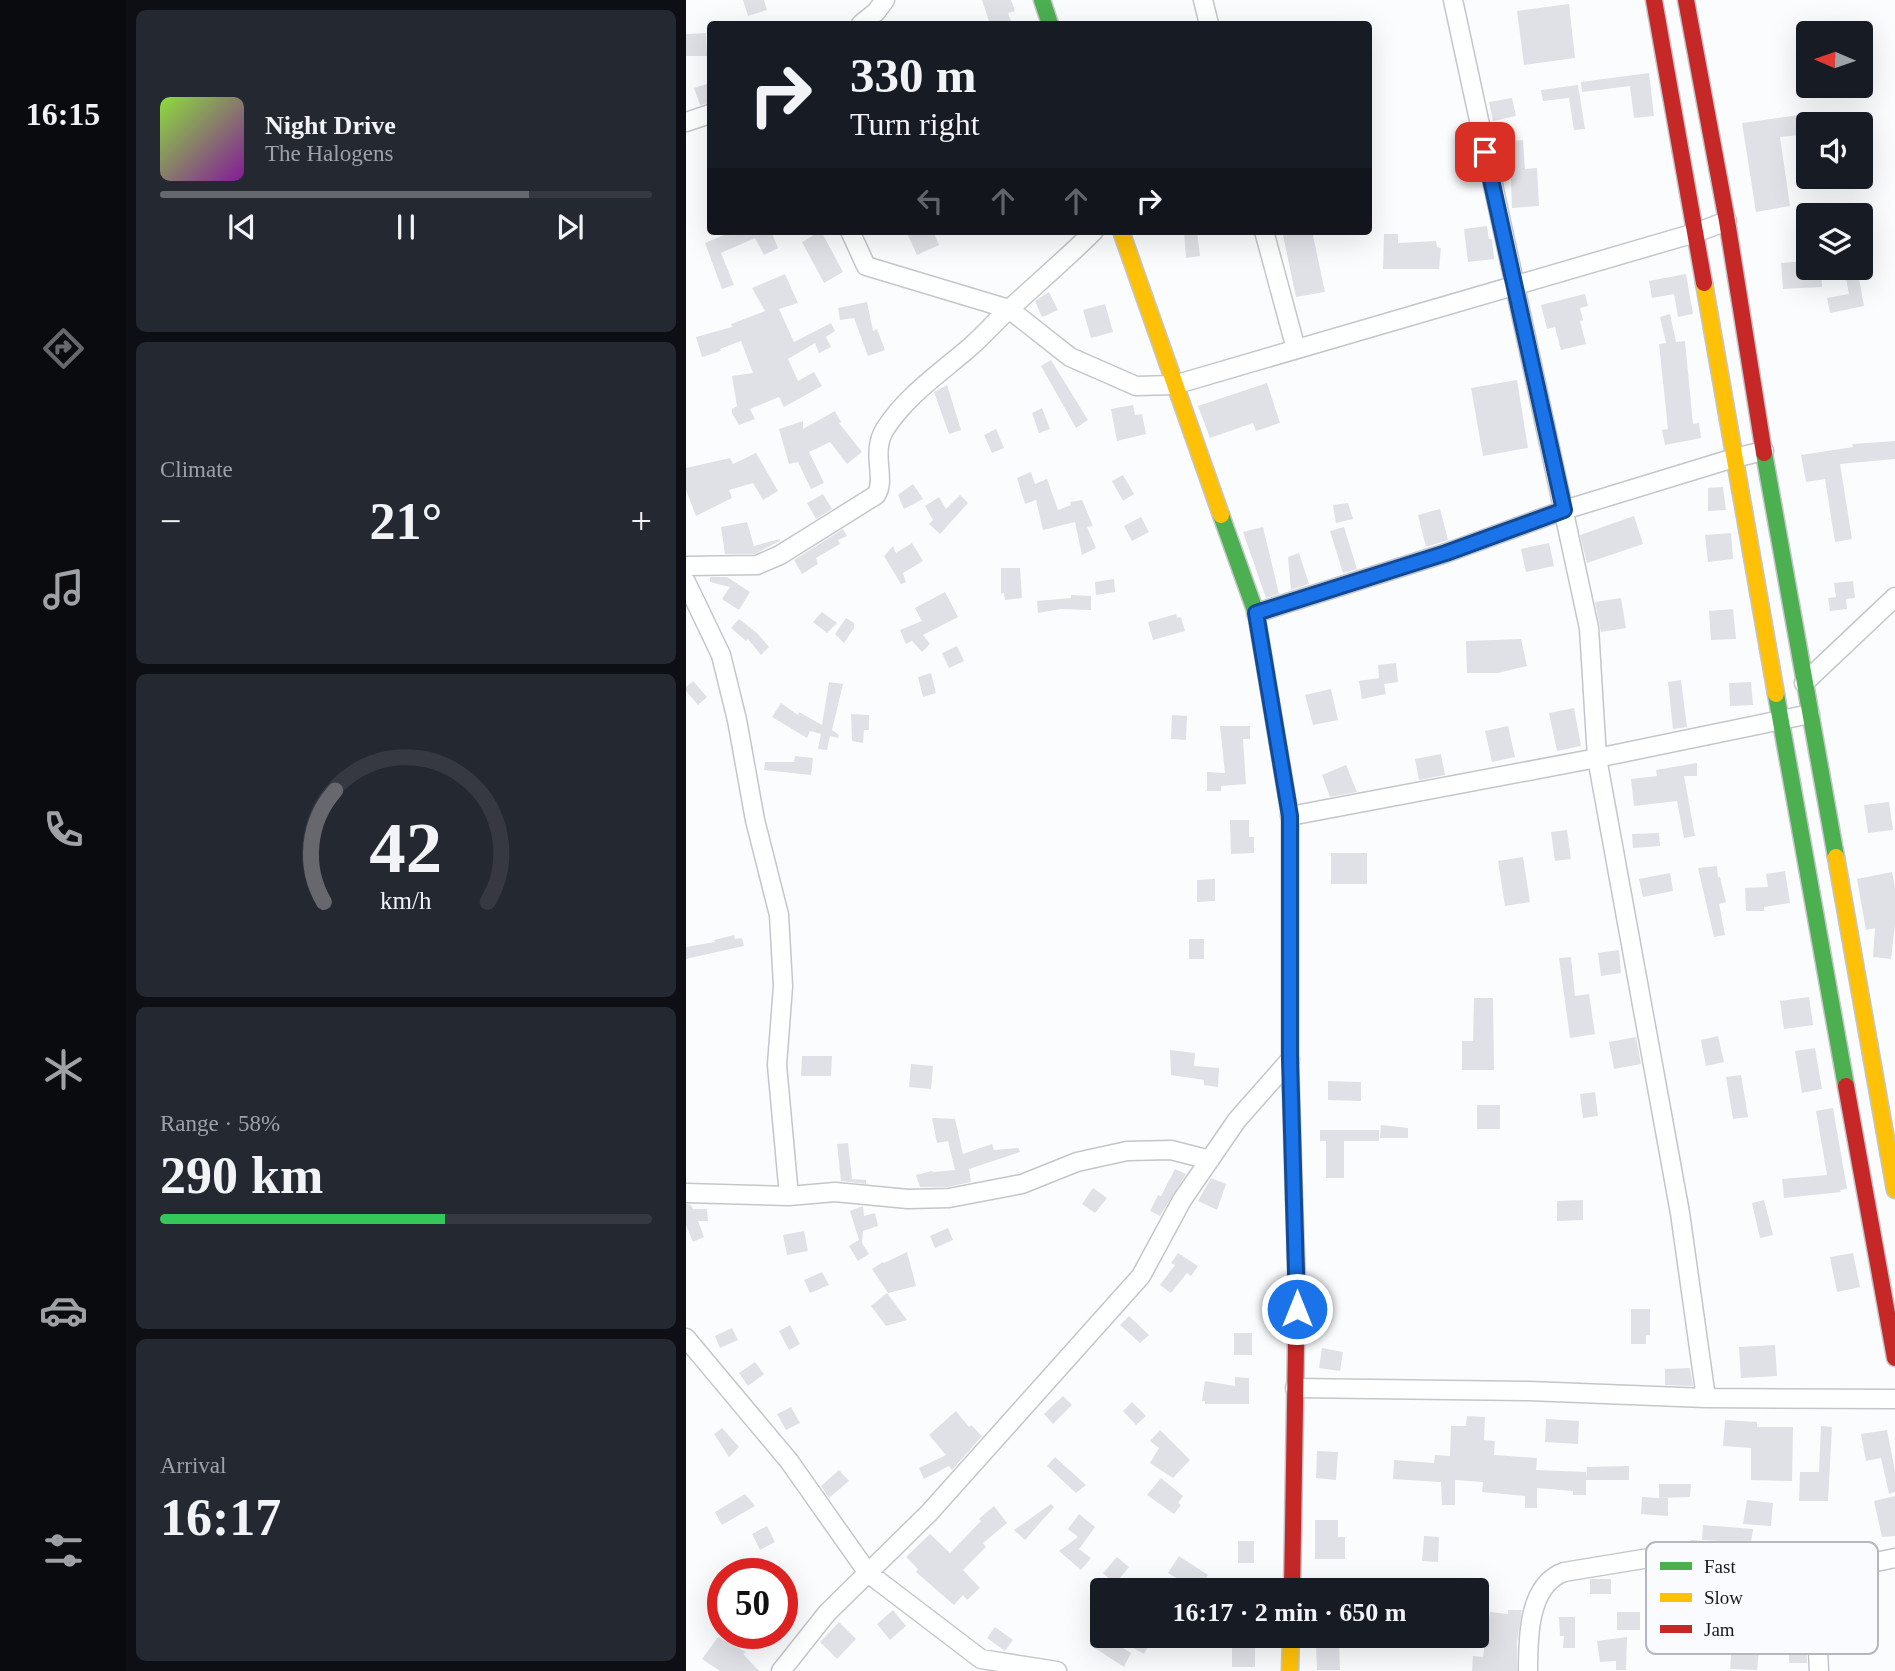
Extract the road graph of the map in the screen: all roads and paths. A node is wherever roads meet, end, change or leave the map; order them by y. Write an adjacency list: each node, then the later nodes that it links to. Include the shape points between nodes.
1 (885, 0): 7 (street)
2 (1042, 0): 8 (main road)
3 (1203, 0): 9 (street)
4 (1453, 0): 18 (street)
5 (1654, 0): 13 (main road)
6 (1686, 0): 12 (main road)
7 (865, 21)
8 (1050, 21)
9 (1208, 21)
10 (707, 115): 11 (street)
11 (686, 122)
12 (1727, 220): 13 (street); 22 (main road)
13 (1695, 233): 18 (street); 23 (main road)
14 (852, 235): 19 (street, via 866,266)
15 (1090, 235): 19 (street)
16 (1122, 235): 21 (main road)
17 (1265, 235): 20 (street)
18 (1513, 285): 20 (street); 24 (street)
19 (1009, 309): 21 (street, via 1070,356 1136,386); 25 (street, via 923,386 884,430 877,446 881,489 876,495 757,565)
20 (1296, 349): 21 (street)
21 (1174, 385): 28 (main road)
22 (1764, 452): 23 (street); 29 (main road)
23 (1734, 458): 24 (street); 31 (main road)
24 (1564, 510): 28 (street); 32 (street, via 1588,628)
25 (686, 566)
26 (686, 582): 38 (street, via 721,655 779,915 783,986 777,1065)
27 (1895, 597): 29 (street)
28 (1256, 613): 33 (main road)
29 (1804, 683): 30 (main road)
30 (1810, 715): 31 (street); 36 (main road)
31 (1780, 719): 32 (street); 40 (main road)
32 (1597, 758): 33 (street); 42 (street, via 1679,1213)
33 (1290, 816): 34 (main road)
34 (1290, 1060): 35 (street, via 1237,1120); 41 (main road, via 1297,1283)
35 (1210, 1160): 38 (street, via 1171,1150 1127,1151 1077,1162 1022,1184 949,1198 835,1192); 45 (street, via 1182,1200 1141,1276 929,1513)
36 (1895, 1190)
37 (686, 1193): 38 (street)
38 (789, 1196)
39 (686, 1338): 45 (street, via 789,1461)
40 (1895, 1358)
41 (1295, 1388): 42 (street); 46 (main road)
42 (1706, 1398): 43 (street)
43 (1895, 1399)
44 (1646, 1558): 51 (street, via 1555,1575 1548,1581 1531,1624)
45 (868, 1573): 48 (street, via 827,1613); 49 (street, via 981,1659)
46 (1292, 1578)
47 (1291, 1648): 50 (main road)
48 (781, 1671)
49 (1057, 1671)
50 (1290, 1671)
51 (1528, 1671)

